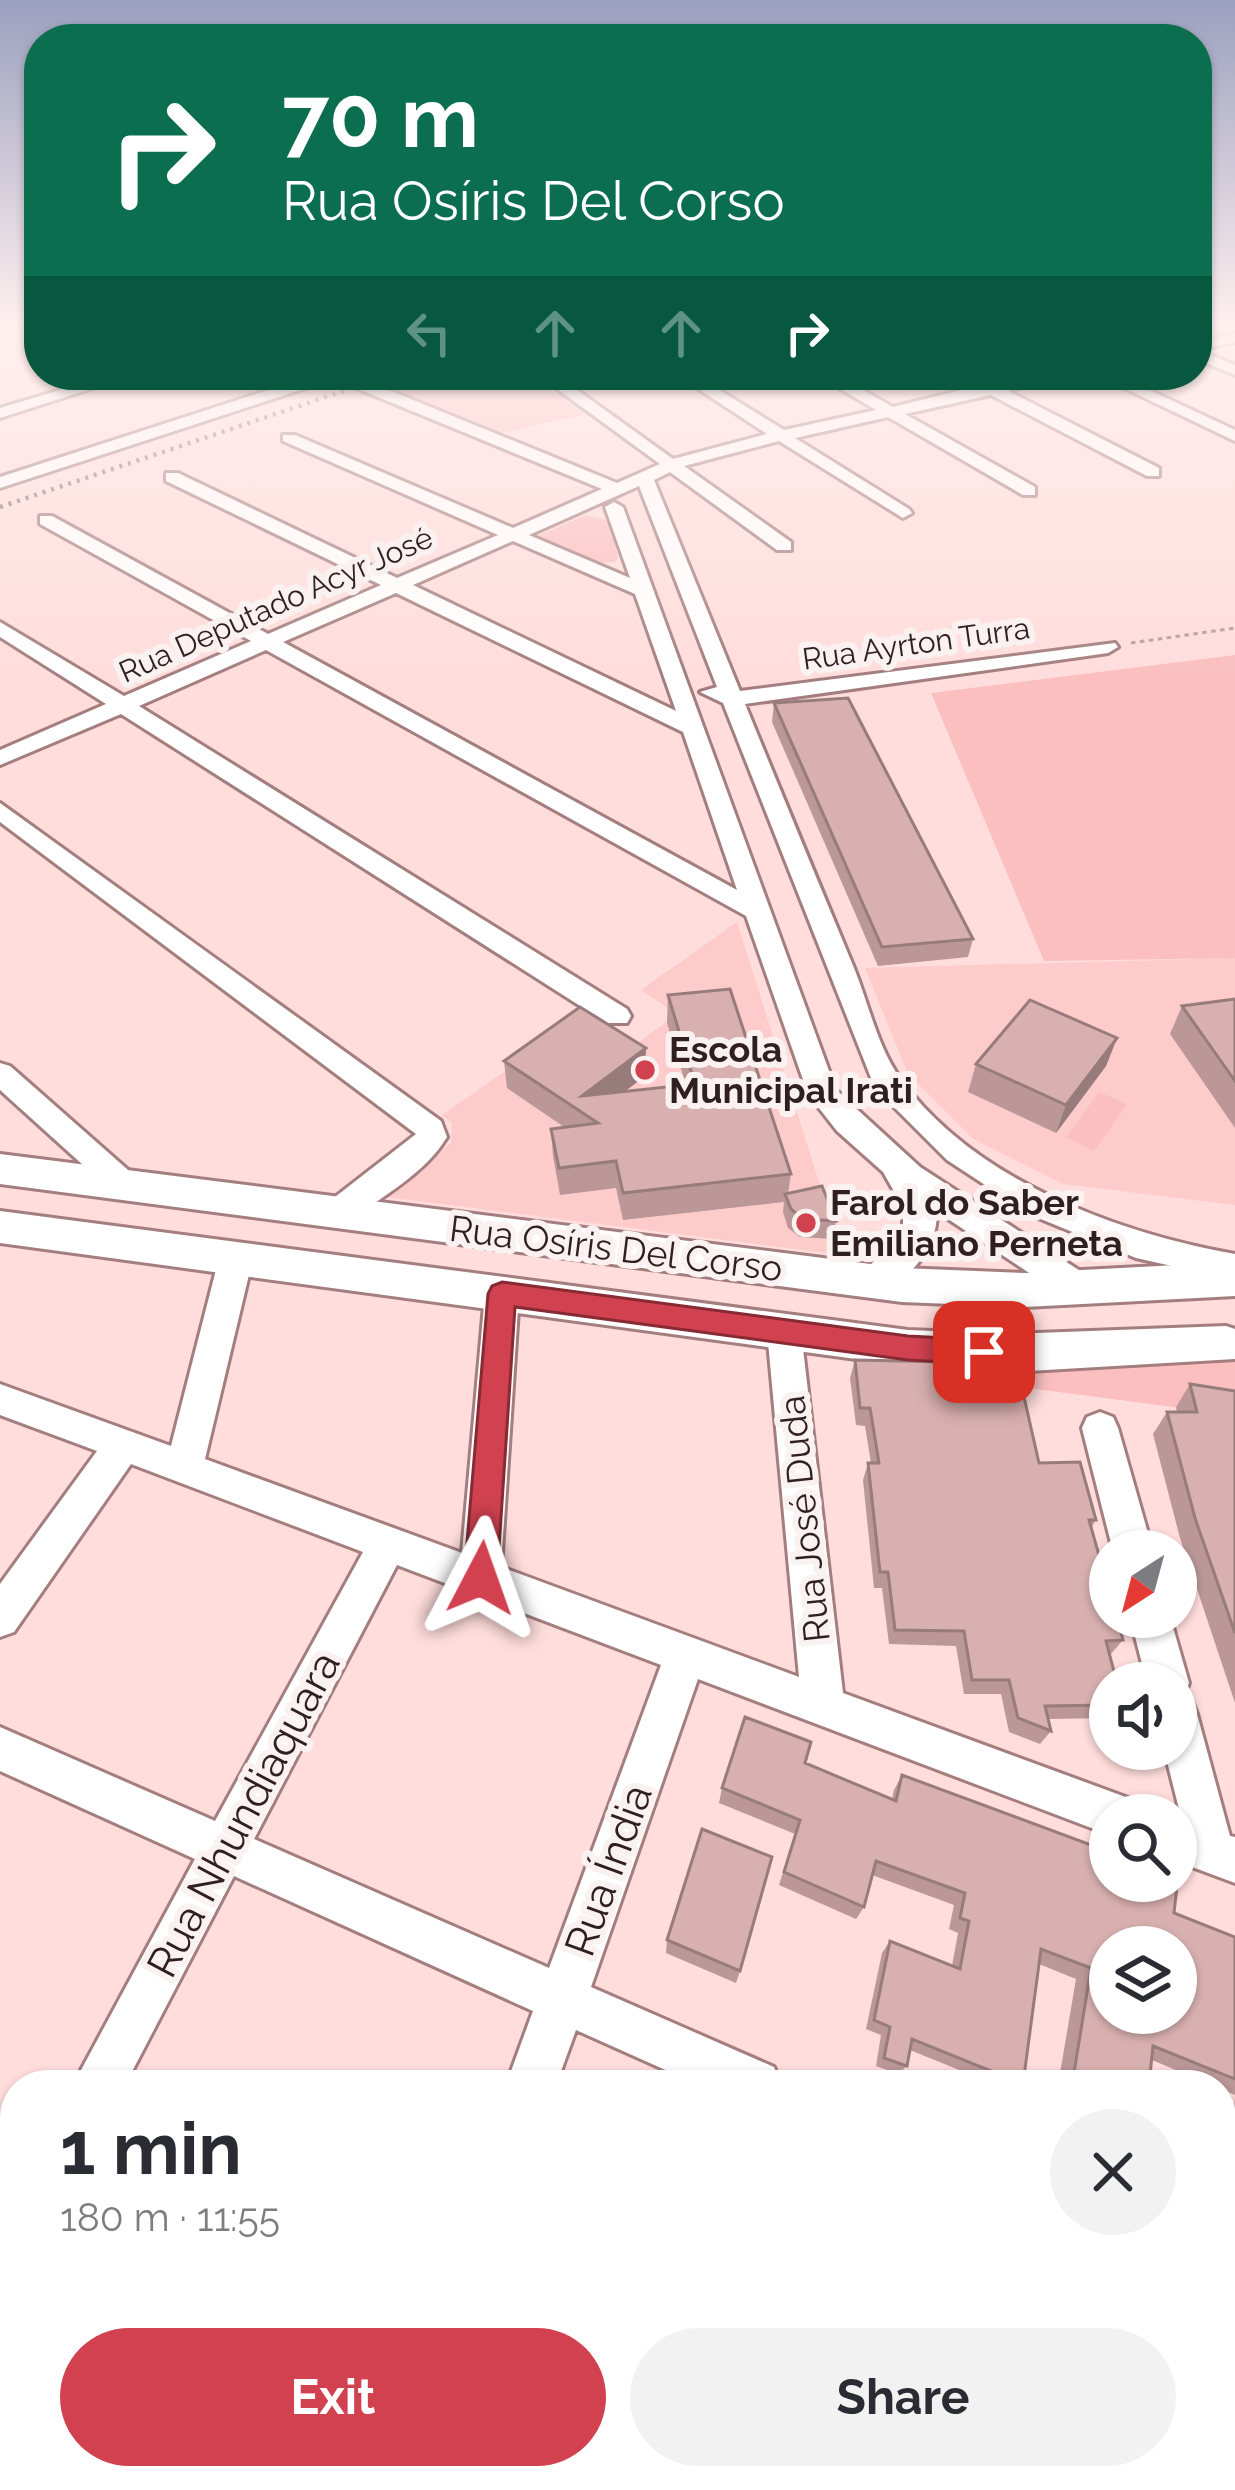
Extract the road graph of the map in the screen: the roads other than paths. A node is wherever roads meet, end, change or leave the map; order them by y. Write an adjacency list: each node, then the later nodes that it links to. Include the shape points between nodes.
1 (123, 442): 11 (street)
2 (299, 442): 20 (street)
3 (490, 442): 17 (street)
4 (639, 442): 10 (street)
5 (746, 442): 10 (street, Rua Deputado Acyr José)
6 (790, 442): 18 (street)
7 (944, 442): 16 (street)
8 (1096, 442): 12 (street)
9 (22, 460): 11 (street)
10 (671, 465): 14 (street, Rua Deputado Acyr José); 21 (street)
11 (44, 468): 15 (street)
12 (1154, 472)
13 (172, 477): 22 (street)
14 (644, 477): 17 (street, Rua Deputado Acyr José); 30 (street)
15 (0, 483)
16 (1029, 490)
17 (615, 498): 20 (street, Rua Deputado Acyr José); 23 (street)
18 (903, 513)
19 (46, 520): 25 (street)
20 (513, 534): 22 (street, Rua Deputado Acyr José); 23 (street)
21 (784, 546)
22 (397, 585): 25 (street, Rua Deputado Acyr José); 29 (street)
23 (644, 591): 28 (street)
24 (0, 628): 31 (street)
25 (267, 641): 31 (street, Rua Deputado Acyr José); 37 (street)
26 (1108, 647): 27 (street, Rua Ayrton Turra)
27 (860, 682): 30 (street, Rua Ayrton Turra); 32 (street)
28 (680, 693): 29 (street, Rua Ayrton Turra); 30 (street, Rua Ayrton Turra); 33 (street)
29 (626, 695): 33 (street)
30 (732, 700): 38 (street)
31 (122, 705): 34 (street, Rua Deputado Acyr José); 42 (street)
32 (872, 705)
33 (693, 728): 36 (street)
34 (0, 758)
35 (0, 810): 47 (street, via 430,1129 419,1152)
36 (733, 843): 37 (street, via 697,861); 39 (street)
37 (667, 861): 40 (street)
38 (797, 866): 39 (street); 51 (street, via 873,1059 938,1137 999,1182 1080,1224)
39 (745, 878): 40 (street); 41 (street)
40 (702, 880): 41 (street)
41 (757, 911): 45 (street, via 824,1094)
42 (617, 1016)
43 (0, 1073): 44 (street)
44 (67, 1160): 46 (main road, Rua Osíris Del Corso); 47 (main road, Rua Osíris Del Corso, via 125,1185)
45 (891, 1161): 54 (street, via 916,1193 922,1227 907,1255); 56 (street)
46 (0, 1169)
47 (337, 1213): 48 (main road, Rua Osíris Del Corso); 52 (main road, via 358,1234 356,1249)
48 (437, 1226): 54 (main road, Rua Osíris Del Corso); 55 (main road, via 406,1242 400,1256)
49 (0, 1227): 50 (main road, Rua Osíris Del Corso)
50 (236, 1258): 52 (main road, Rua Osíris Del Corso); 63 (street)
51 (1235, 1267)
52 (327, 1271): 55 (main road, Rua Osíris Del Corso)
53 (1235, 1279): 56 (main road, Rua Osíris Del Corso)
54 (870, 1281): 56 (main road, Rua Osíris Del Corso)
55 (414, 1282): 57 (main road, Rua Osíris Del Corso)
56 (1079, 1288): 59 (main road, via 1149,1328)
57 (502, 1294): 58 (main road, Rua Osíris Del Corso); 66 (street)
58 (784, 1331): 59 (main road, Rua Osíris Del Corso, via 958,1352); 69 (street, Rua José Duda)
59 (1230, 1344)
60 (0, 1399): 62 (street)
61 (1100, 1428): 64 (street)
62 (123, 1445): 63 (street); 67 (street)
63 (184, 1468): 65 (street)
64 (1127, 1530)
65 (388, 1544): 66 (street); 73 (street, Rua Nhundiaquara)
66 (481, 1578): 68 (street)
67 (0, 1618)
68 (686, 1655): 69 (street); 75 (street, Rua Índia)
69 (823, 1706): 72 (street)
70 (0, 1750): 73 (street)
71 (1189, 1770): 74 (street)
72 (1089, 1805)
73 (224, 1850): 75 (street); 76 (street, Rua Nhundiaquara)
74 (1208, 1850)
75 (562, 1999): 77 (street, Rua Índia); 78 (street)
76 (106, 2070)
77 (536, 2070)
78 (721, 2070)

